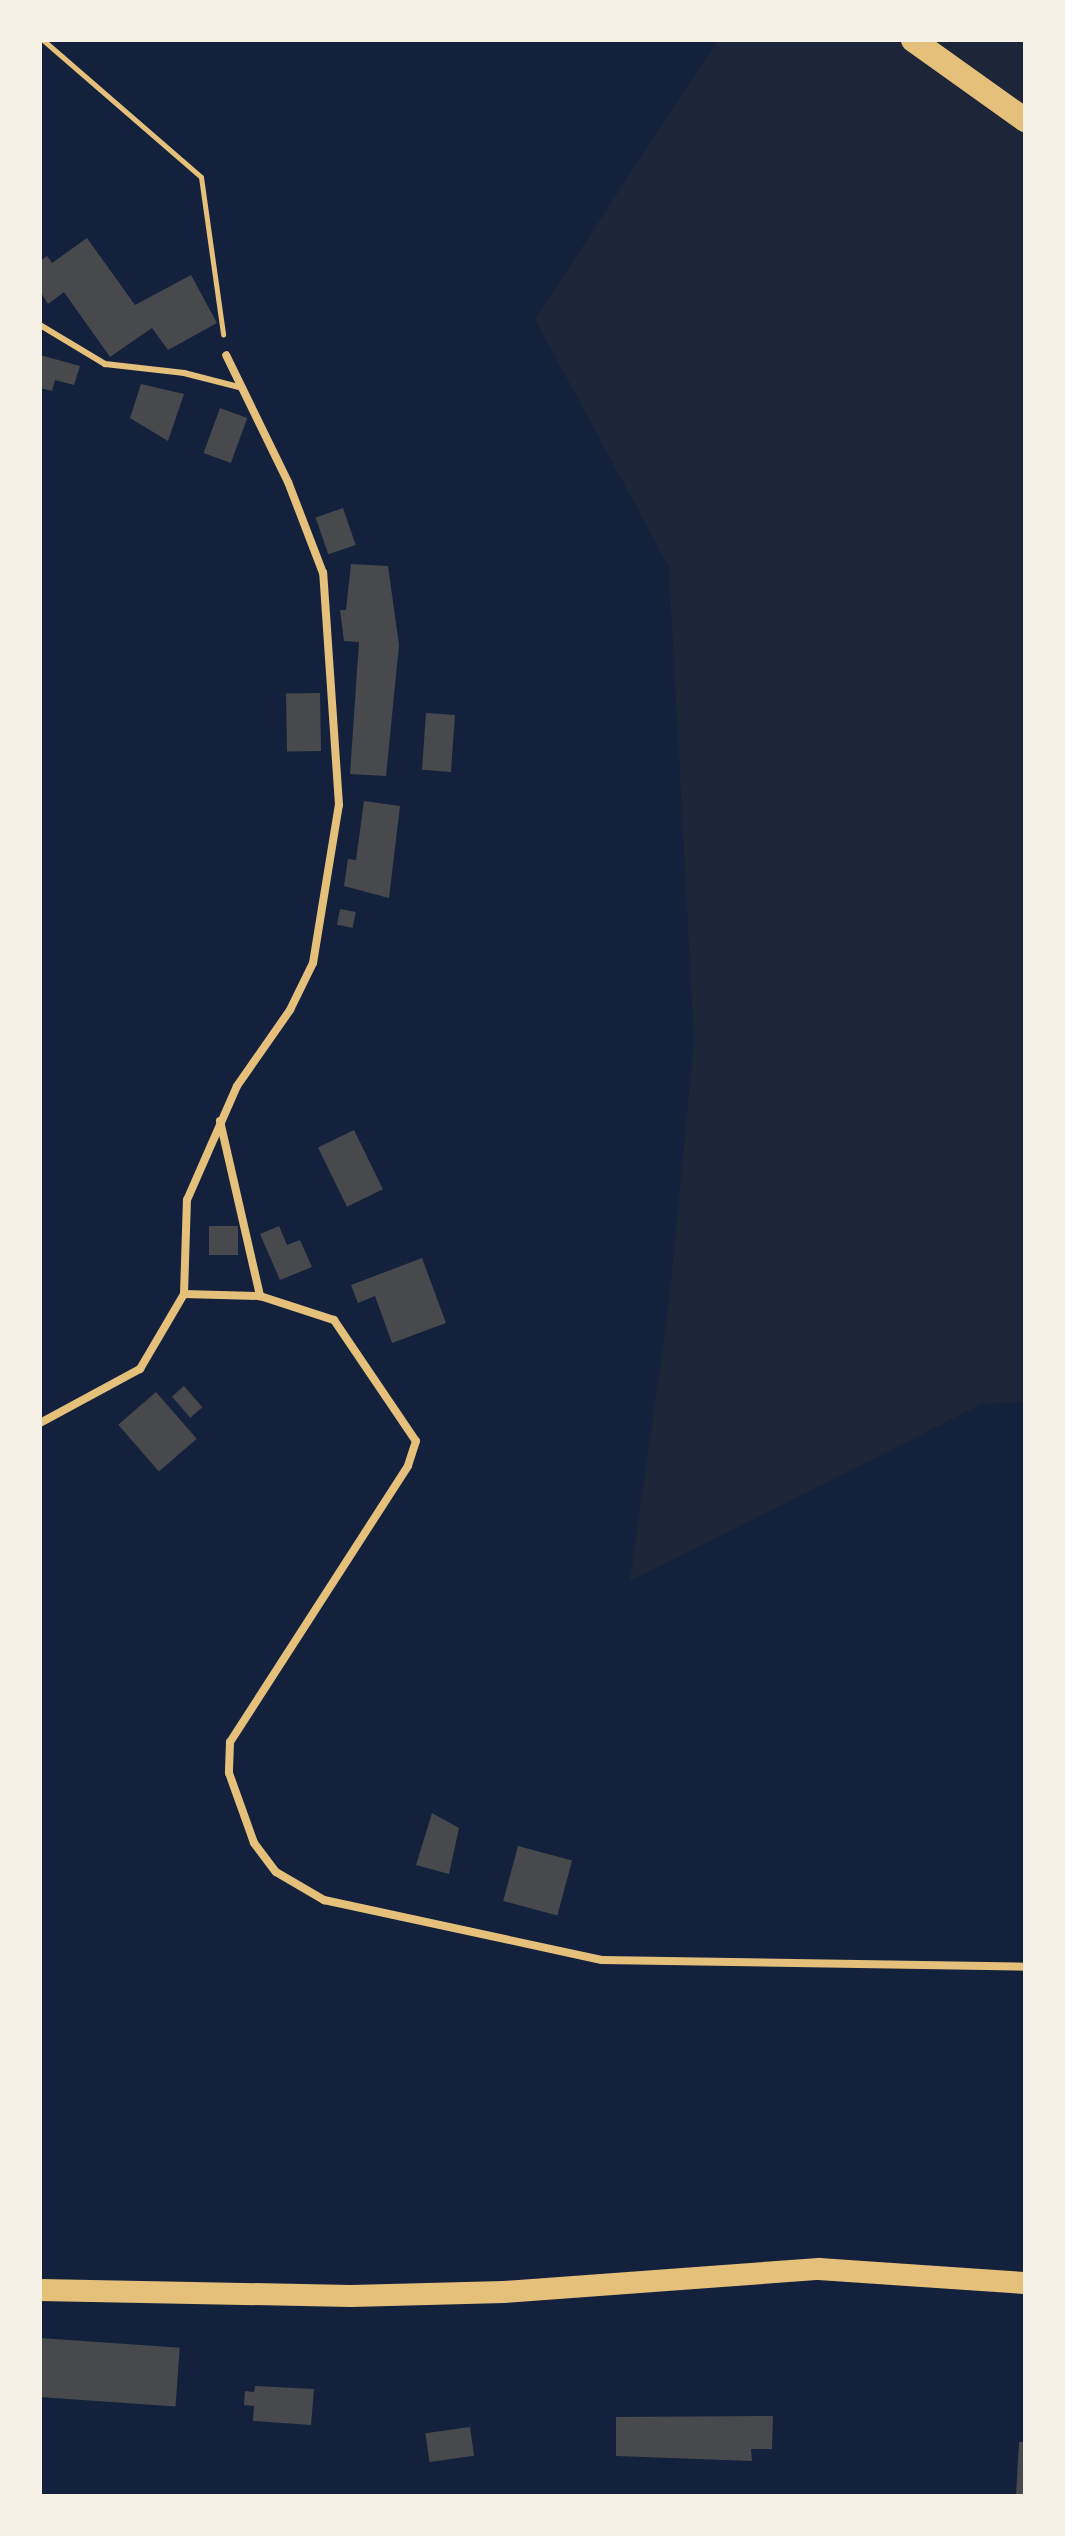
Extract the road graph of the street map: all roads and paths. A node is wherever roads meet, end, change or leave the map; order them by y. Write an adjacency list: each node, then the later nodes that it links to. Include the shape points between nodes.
1 (43, 40): 5 (path, via 201,177)
2 (913, 40): 3 (highway)
3 (1025, 120)
4 (40, 325): 6 (lane, via 105,364 184,373)
5 (226, 355): 6 (street)
6 (243, 388): 7 (street, via 323,573 339,805 313,963 290,1010)
7 (219, 1121): 8 (street, via 187,1200); 9 (street)
8 (184, 1294): 9 (street); 10 (street, via 140,1369)
9 (260, 1296): 11 (street, via 334,1320 416,1441 408,1466 230,1742 229,1773 254,1843 276,1872 324,1900 602,1960)
10 (40, 1423)
11 (1025, 1967)
12 (1025, 2283): 13 (highway, via 819,2269 382,2296)
13 (40, 2290)

